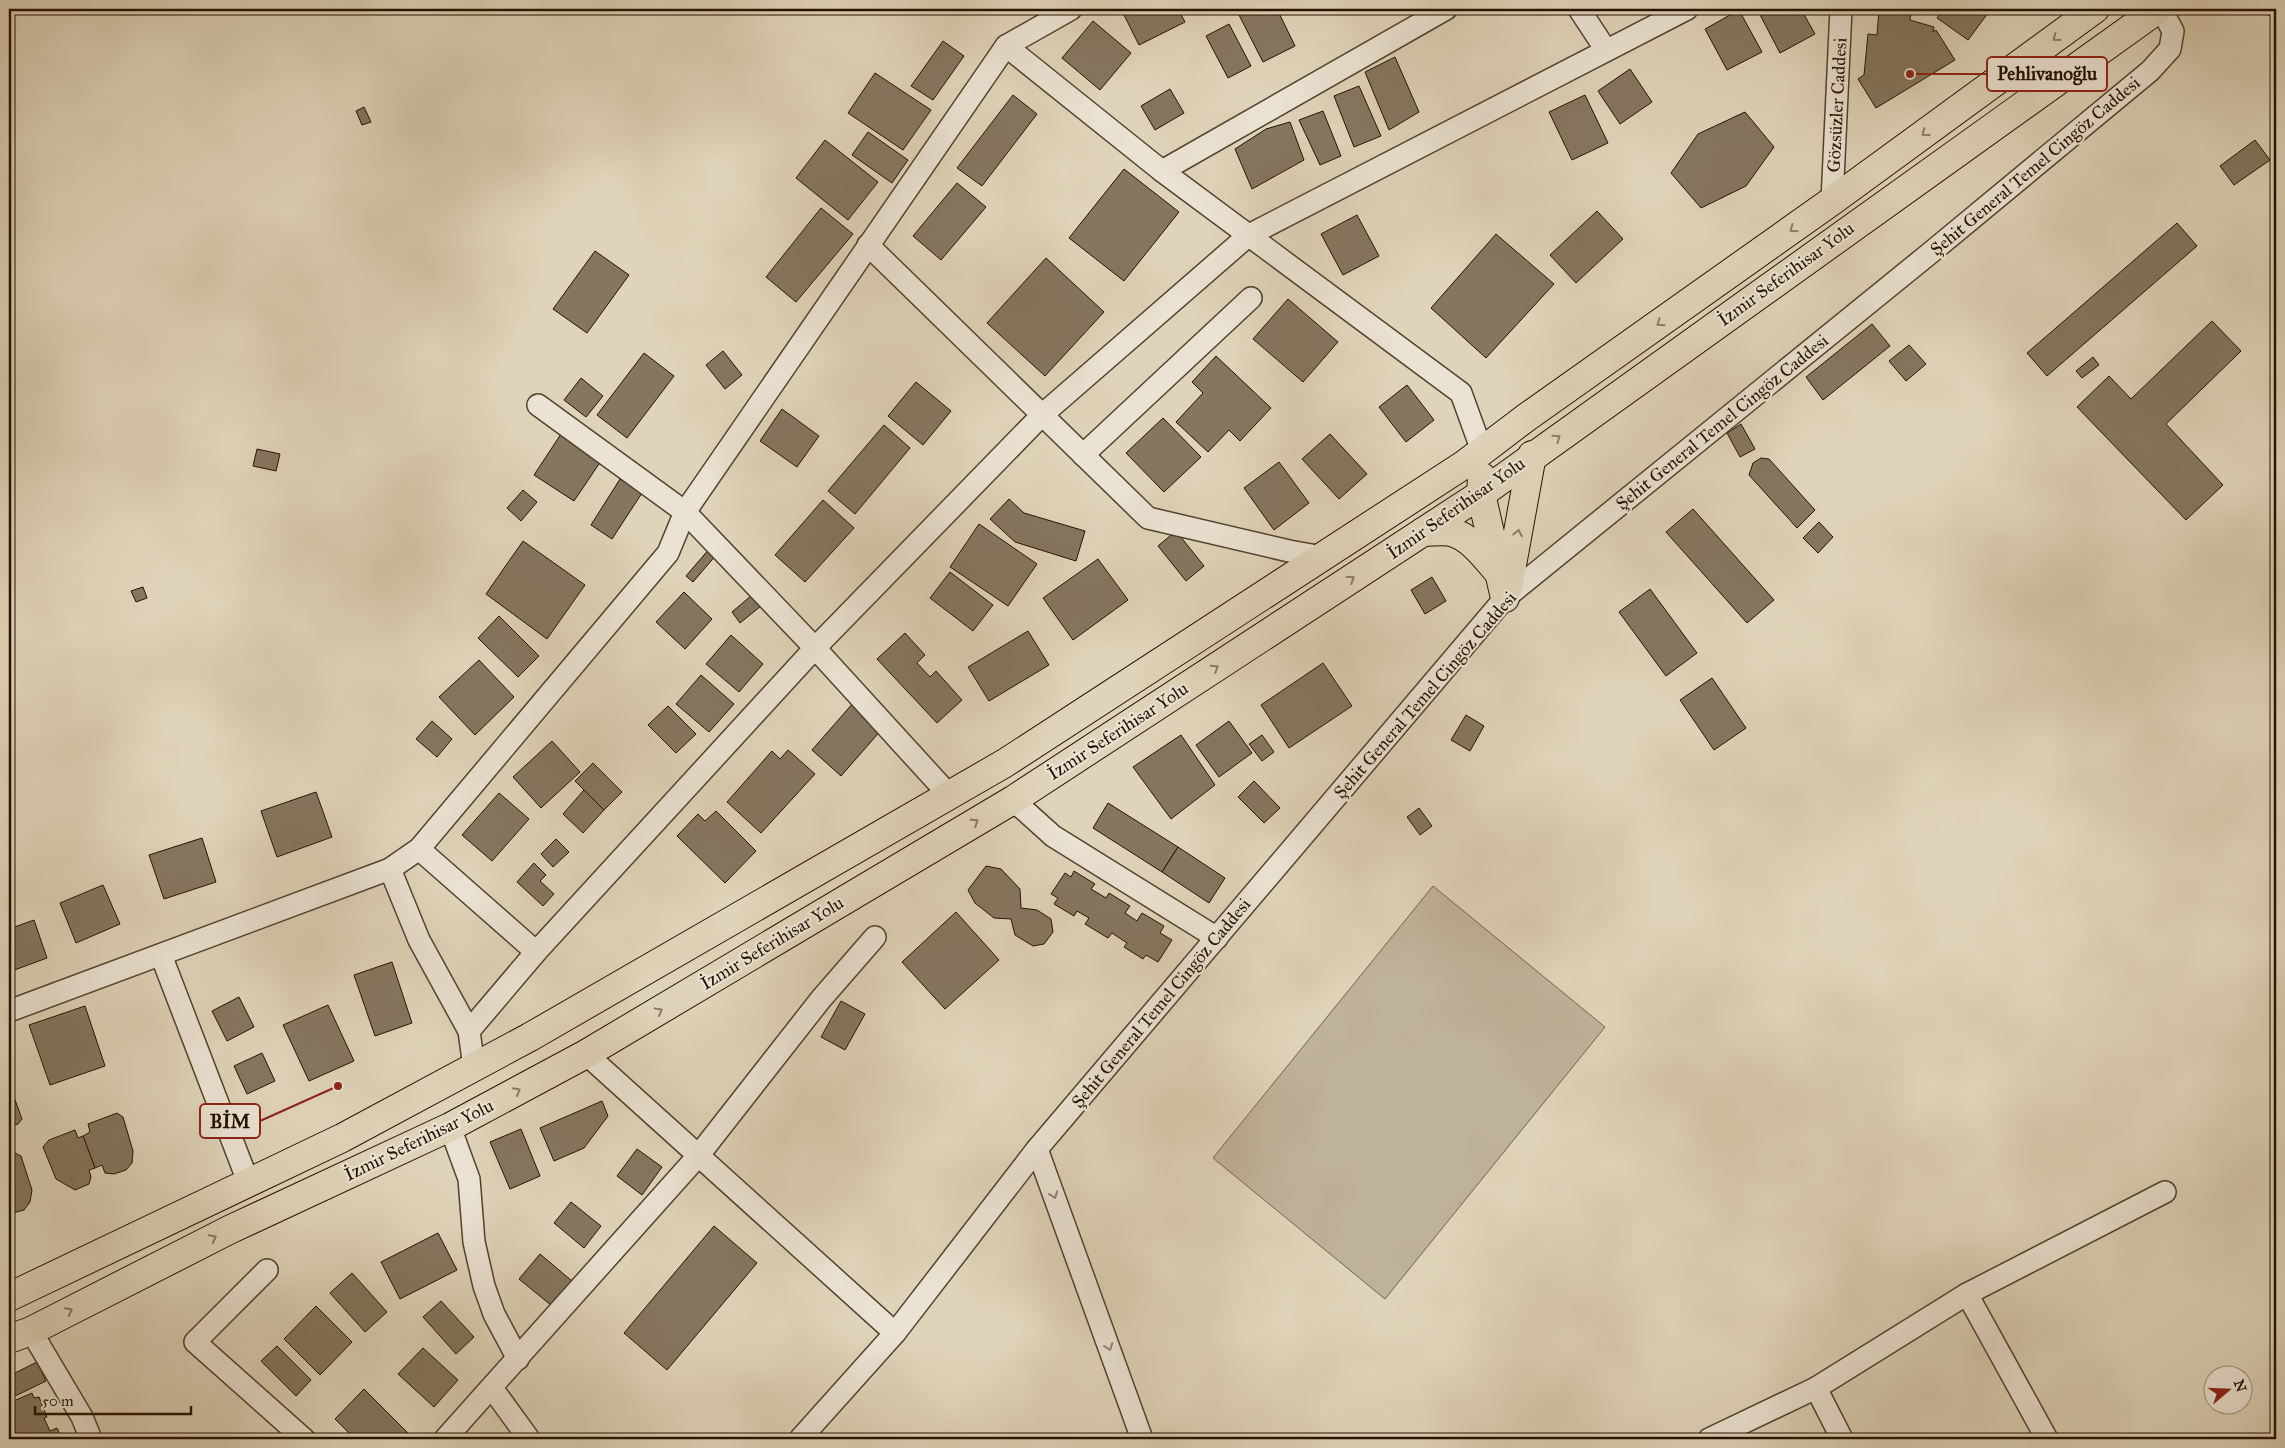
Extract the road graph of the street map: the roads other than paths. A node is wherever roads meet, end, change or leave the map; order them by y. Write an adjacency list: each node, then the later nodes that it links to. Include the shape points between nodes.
1 (1071, 9): 8 (street)
2 (1446, 9): 10 (street)
3 (1579, 9): 9 (street)
4 (1841, 9): 11 (street, Gözsüzler Caddesi)
5 (2095, 9): 11 (main road, İzmir Seferihisar Yolu, one-way to 11)
6 (2159, 9): 19 (main road, İzmir Seferihisar Yolu, one-way to 6); 24 (street, Şehit General Temel Cingöz Caddesi, via 2173,31 2170,49 2150,71 1929,254)
7 (1679, 11): 9 (street)
8 (1006, 46): 10 (street); 13 (street)
9 (1606, 50): 12 (street)
10 (1162, 171): 12 (street)
11 (1832, 201): 17 (main road, İzmir Seferihisar Yolu, one-way to 17)
12 (1250, 235): 16 (street); 17 (street, via 1461,393)
13 (868, 245): 16 (street); 21 (street)
14 (1252, 298): 18 (street)
15 (538, 405): 21 (street)
16 (1042, 415): 18 (street); 25 (street)
17 (1482, 451): 20 (main road); 23 (main road, İzmir Seferihisar Yolu)
18 (1083, 455): 23 (street, via 1148,518)
19 (1532, 455): 20 (main road, İzmir Seferihisar Yolu); 24 (main road, one-way to 19)
20 (1482, 494): 22 (main road, İzmir Seferihisar Yolu); 24 (main road)
21 (685, 512): 25 (street); 28 (street, via 668,553)
22 (1423, 532): 24 (main road, via 1451,532 1468,541 1483,554); 27 (main road, İzmir Seferihisar Yolu, one-way to 22)
23 (1323, 557): 26 (main road, İzmir Seferihisar Yolu)
24 (1502, 586): 31 (street, Şehit General Temel Cingöz Caddesi)
25 (815, 648): 26 (street); 32 (street)
26 (950, 796): 37 (main road, İzmir Seferihisar Yolu)
27 (1013, 800): 31 (street, via 1053,836); 36 (main road, İzmir Seferihisar Yolu, one-way to 27)
28 (419, 849): 29 (street); 32 (street)
29 (390, 869): 33 (street); 35 (street, via 419,940)
30 (875, 936): 40 (street, via 821,999)
31 (1217, 938): 39 (street, Şehit General Temel Cingöz Caddesi)
32 (536, 952): 35 (street)
33 (161, 955): 34 (street); 41 (street)
34 (9, 1011)
35 (469, 1031): 37 (street)
36 (586, 1054): 38 (main road, İzmir Seferihisar Yolu, one-way to 36); 40 (street)
37 (474, 1067): 41 (main road, İzmir Seferihisar Yolu)
38 (450, 1127): 47 (main road, İzmir Seferihisar Yolu, one-way to 38, via 228,1230); 48 (street, via 469,1179 474,1242 484,1286 494,1314)
39 (1037, 1149): 46 (street, Şehit General Temel Cingöz Caddesi); 56 (street, one-way to 56)
40 (698, 1156): 46 (street); 48 (street)
41 (248, 1184): 45 (main road, İzmir Seferihisar Yolu)
42 (2165, 1192): 44 (street)
43 (267, 1270): 52 (street, via 195,1342)
44 (1967, 1294): 50 (street); 59 (street)
45 (9, 1297)
46 (895, 1333): 55 (street, Şehit General Temel Cingöz Caddesi)
47 (20, 1335): 51 (street, via 82,1417)
48 (518, 1359): 49 (street)
49 (492, 1388): 53 (street); 54 (street)
50 (1816, 1388): 57 (street); 58 (street)
51 (91, 1439)
52 (304, 1439)
53 (445, 1439)
54 (529, 1439)
55 (800, 1439)
56 (1142, 1439)
57 (1710, 1439)
58 (1842, 1439)
59 (2047, 1439)

